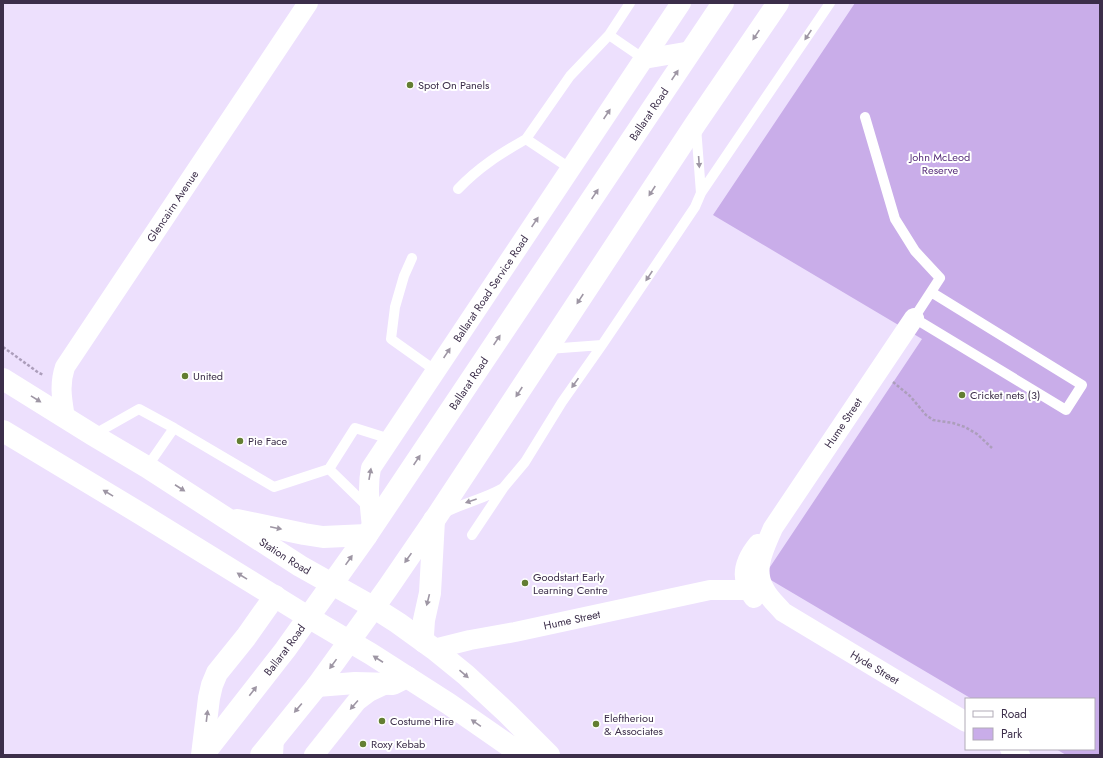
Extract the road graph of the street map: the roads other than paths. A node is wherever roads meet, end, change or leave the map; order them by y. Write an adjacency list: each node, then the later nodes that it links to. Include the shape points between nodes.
1 (308, 3): 23 (street, Glencairn Avenue, via 65,367 61,380)
2 (630, 3): 7 (lane)
3 (681, 3): 9 (street, Ballarat Road Service Road)
4 (723, 3): 8 (main road, Ballarat Road)
5 (778, 3): 11 (main road, one-way to 11)
6 (830, 3): 15 (lane, one-way to 15)
7 (609, 35): 9 (lane); 12 (lane, via 570,76)
8 (691, 51): 9 (street); 33 (main road, Ballarat Road, one-way to 8)
9 (644, 59): 13 (street, Ballarat Road Service Road, one-way to 9)
10 (865, 118): 17 (lane, via 895,219 915,251 940,278)
11 (696, 123): 15 (lane, one-way to 15); 20 (main road, one-way to 20)
12 (526, 139): 13 (lane); 14 (lane, via 497,155)
13 (570, 169): 21 (street, Ballarat Road Service Road, one-way to 13)
14 (458, 189)
15 (701, 193): 19 (lane, one-way to 19, via 695,207)
16 (412, 258): 21 (lane, via 400,288 391,339)
17 (931, 292): 18 (lane); 18 (lane, via 1082,385 1066,410)
18 (914, 318): 35 (street, Hume Street, via 773,528 761,556 760,565)
19 (602, 344): 20 (lane); 30 (lane, one-way to 30, via 525,462)
20 (548, 349): 32 (main road, one-way to 32)
21 (436, 371): 27 (street, Ballarat Road Service Road)
22 (3, 379): 23 (main road, Station Road, one-way to 23)
23 (65, 418): 26 (main road, Station Road)
24 (174, 428): 26 (lane, via 139,409); 28 (lane); 29 (lane, via 274,487)
25 (3, 431): 37 (main road, one-way to 25)
26 (93, 435): 28 (main road, Station Road)
27 (390, 438): 29 (lane, via 355,428); 33 (street, Ballarat Road Service Road, one-way to 27, via 371,468)
28 (147, 467): 31 (main road, Station Road, one-way to 31)
29 (329, 469): 33 (lane)
30 (504, 487): 32 (lane, one-way to 32); 34 (lane)
31 (224, 517): 33 (main road, one-way to 33, via 323,537); 36 (main road, Station Road)
32 (436, 518): 38 (main road, one-way to 38); 41 (main road, one-way to 41, via 430,593 423,636)
33 (370, 524): 36 (main road, Ballarat Road, one-way to 33)
34 (472, 535)
35 (751, 580): 41 (street, Hume Street, via 515,632); 45 (street, Hyde Street, via 765,591 783,612)
36 (332, 584): 38 (main road, Station Road); 39 (main road, Ballarat Road)
37 (275, 596): 39 (main road); 47 (main road, one-way to 37, via 209,698 217,673 246,638)
38 (373, 607): 40 (main road); 41 (main road, Station Road)
39 (308, 617): 40 (main road); 47 (main road, Ballarat Road, one-way to 39)
40 (349, 642): 42 (main road, one-way to 40); 44 (main road, one-way to 44)
41 (429, 646): 52 (main road, Station Road, one-way to 52, via 466,675)
42 (407, 677): 43 (main road); 51 (main road, one-way to 42, via 508,745)
43 (386, 684): 44 (main road); 50 (street, one-way to 50, via 357,701)
44 (317, 686): 46 (main road, one-way to 46)
45 (965, 721)
46 (280, 730): 48 (main road); 49 (lane)
47 (203, 755)
48 (260, 755)
49 (278, 755)
50 (314, 755)
51 (529, 755)
52 (549, 755)

